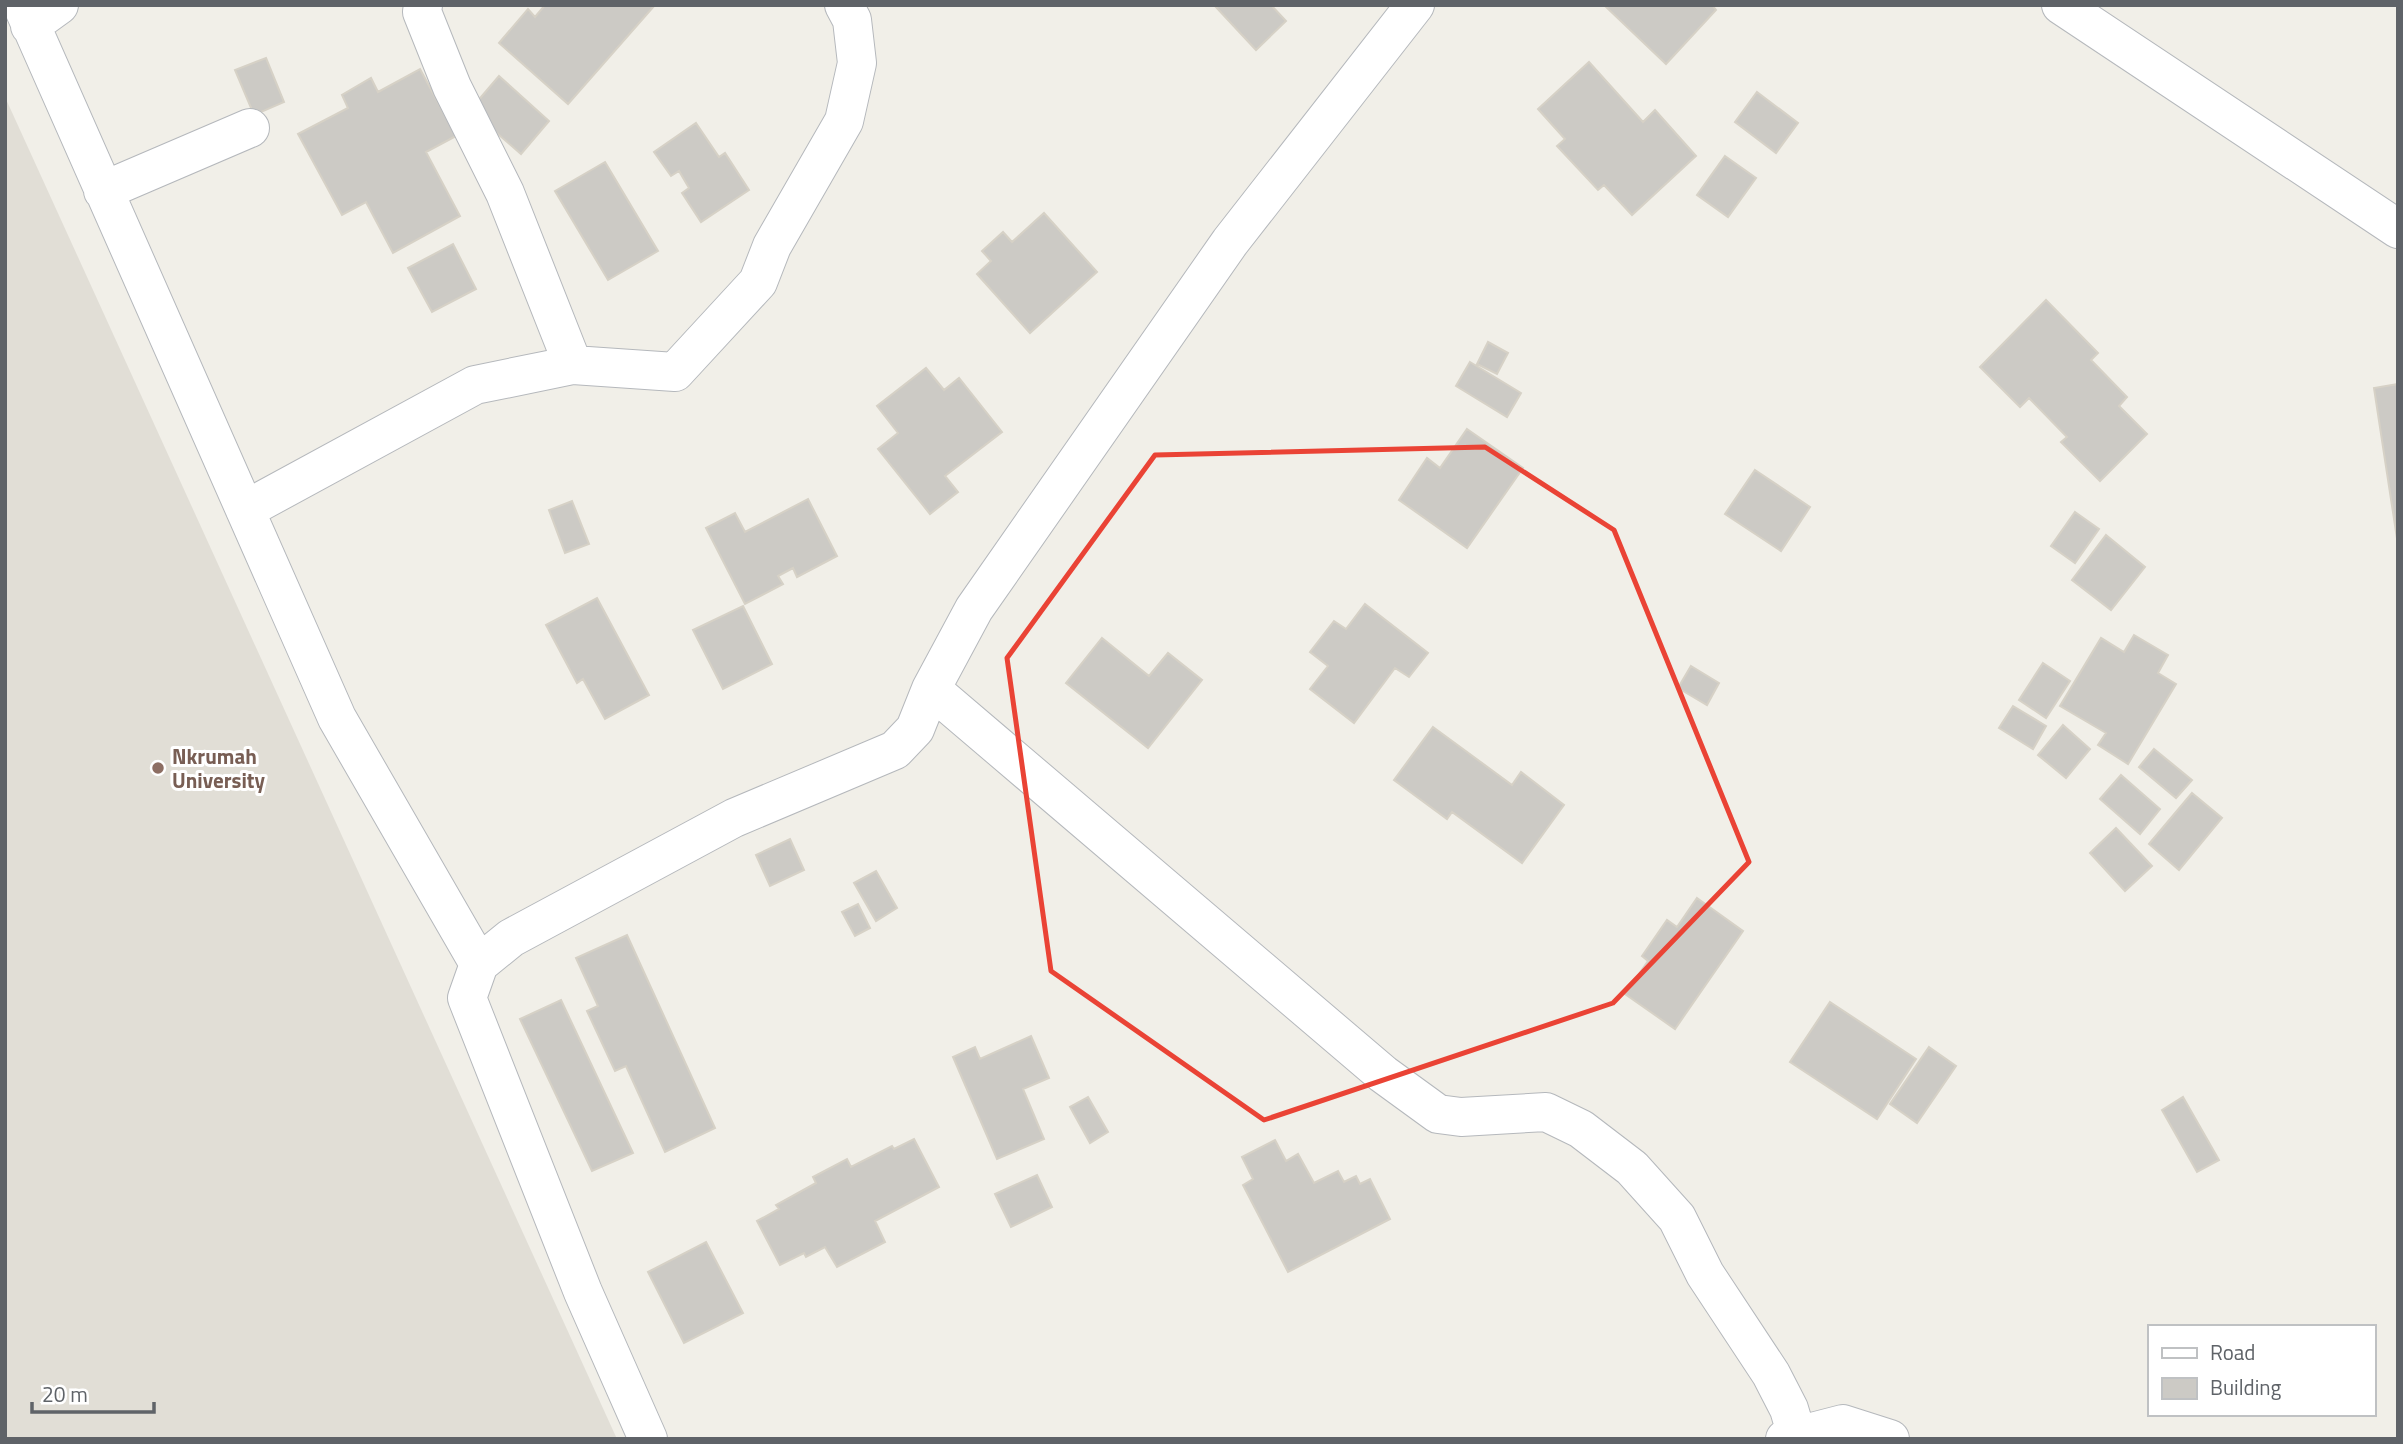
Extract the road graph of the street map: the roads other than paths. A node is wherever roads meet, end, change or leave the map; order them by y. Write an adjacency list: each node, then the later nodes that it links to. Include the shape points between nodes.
1 (423, 5): 9 (street, via 452,87 505,193)
2 (844, 5): 9 (street, via 852,20 857,63 844,121 772,246 758,282 675,372)
3 (1415, 5): 11 (street, via 1230,242 974,609)
4 (2061, 5): 8 (street)
5 (37, 12): 7 (street)
6 (250, 128): 7 (street)
7 (103, 191): 10 (street)
8 (2398, 229)
9 (573, 365): 10 (street, via 475,385)
10 (245, 510): 12 (street, via 337,718)
11 (931, 688): 12 (street, via 915,729 895,750 734,818 511,938); 13 (street, via 1383,1074 1437,1114 1546,1112 1581,1129 1632,1168 1677,1218 1705,1275 1772,1374 1789,1409)
12 (479, 964): 14 (street, via 467,998 583,1292)
13 (1791, 1437): 15 (street, via 1843,1423)
14 (648, 1439)
15 (1890, 1439)

